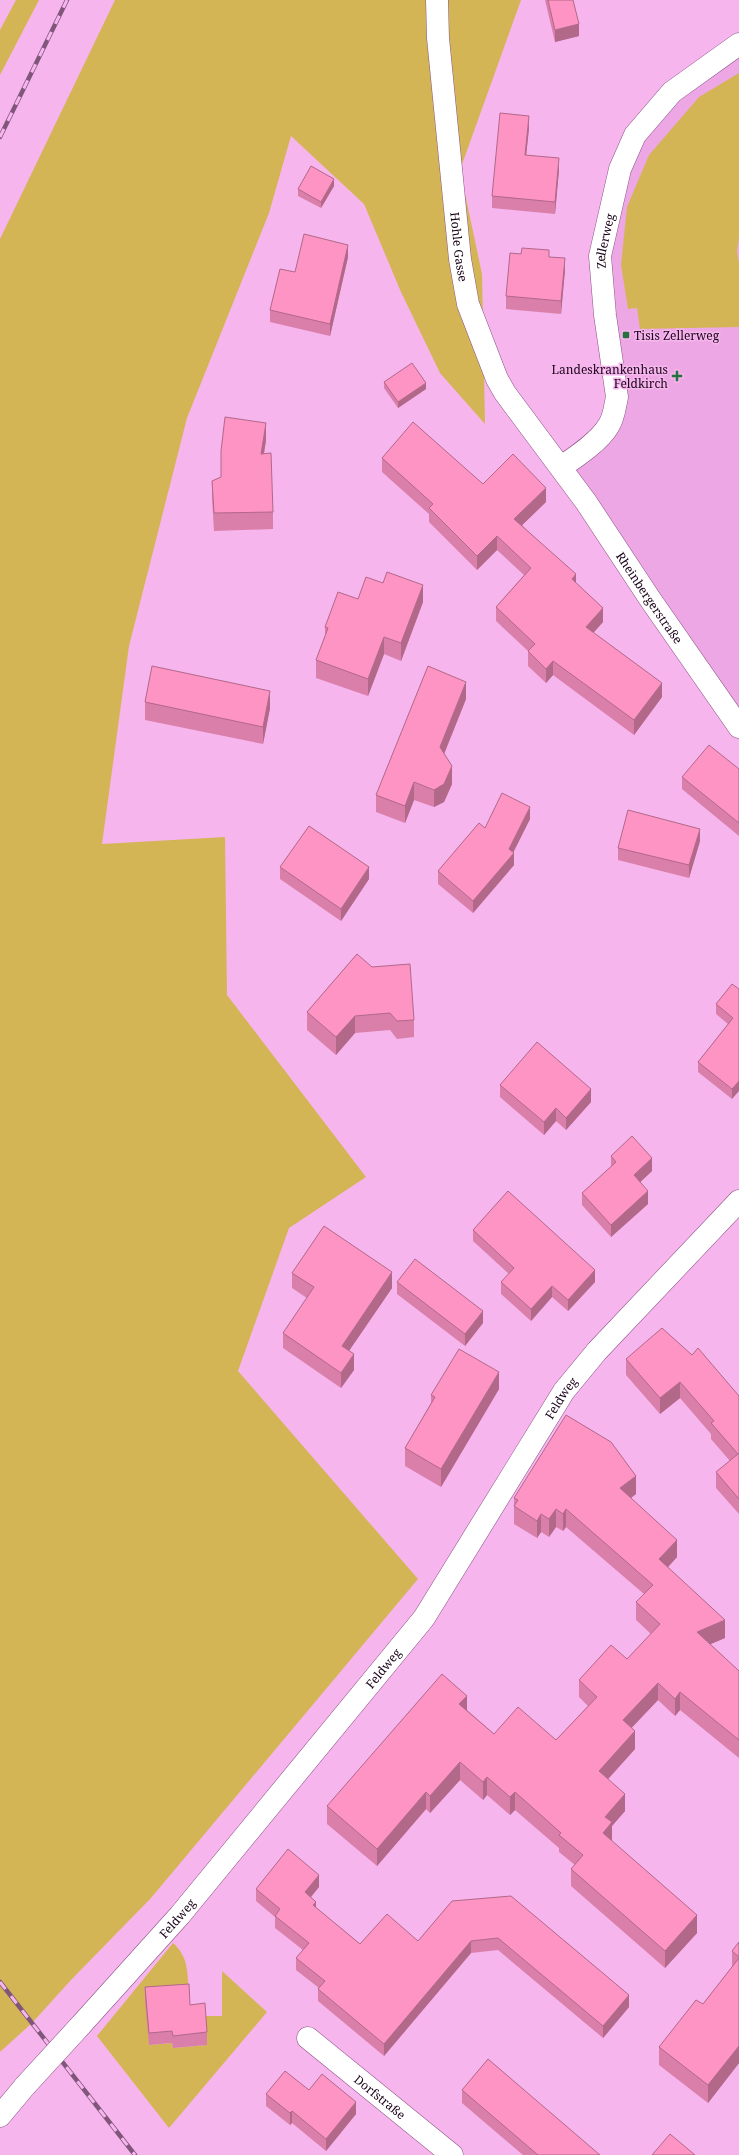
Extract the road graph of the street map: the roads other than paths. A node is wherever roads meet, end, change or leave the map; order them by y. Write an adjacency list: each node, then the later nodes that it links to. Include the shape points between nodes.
1 (437, 0): 3 (street, Hohle Gasse, via 438,38 460,259 468,304 497,379)
2 (739, 44): 3 (street, Zellerweg, via 672,92 635,135 620,169 600,256 605,315 617,397 615,410 609,426 586,449)
3 (561, 467): 4 (street, Rheinbergerstraße)
4 (739, 727)
5 (739, 1201): 7 (street, Feldweg, bridge, via 597,1351 564,1391 424,1618 184,1910)
6 (308, 2038): 8 (street, Dorfstraße)
7 (0, 2116)
8 (452, 2155)

